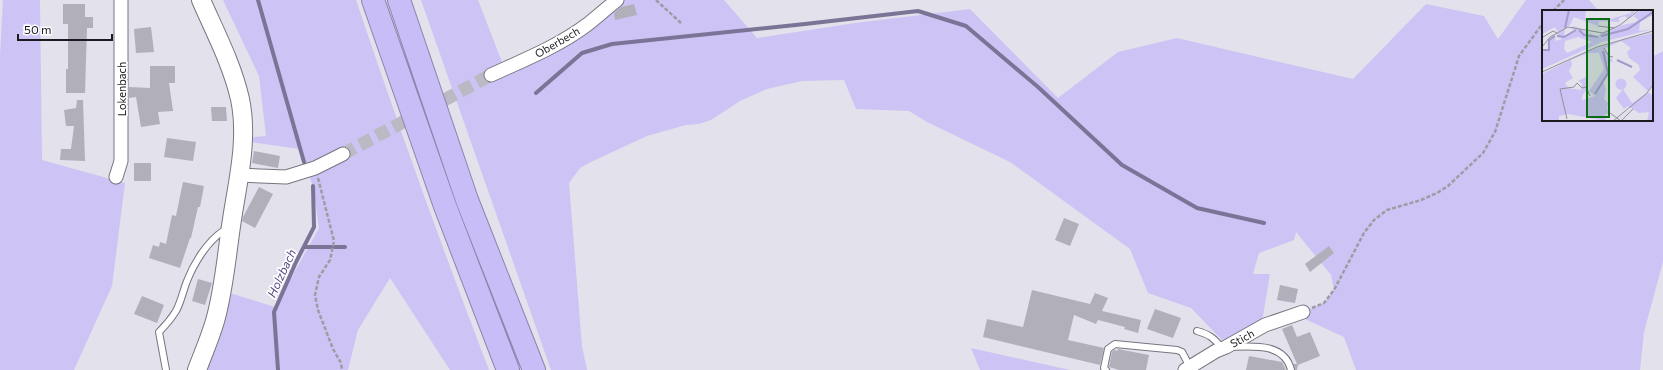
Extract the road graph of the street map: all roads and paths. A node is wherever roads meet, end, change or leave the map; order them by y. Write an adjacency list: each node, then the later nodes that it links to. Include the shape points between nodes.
1 (121, 0): 15 (street, Lokenbach, via 121,161)
2 (201, 0): 14 (street, via 230,66 240,100 243,133)
3 (373, 0): 24 (highway, via 444,206)
4 (399, 0): 25 (highway, via 468,200)
5 (616, 0): 11 (street, Oberbech, via 588,24 565,39)
6 (656, 0): 9 (path)
7 (1564, 0): 8 (path)
8 (1554, 10)
9 (681, 23)
10 (1542, 24): 17 (path, via 1519,56 1495,132 1483,153 1437,193 1387,210 1374,220 1324,303)
11 (491, 75)
12 (343, 154): 13 (street)
13 (315, 168): 14 (street, via 286,177); 23 (path, via 334,241 330,260 319,277 315,295 318,310)
14 (239, 175): 16 (street)
15 (116, 177)
16 (230, 232): 21 (lane, via 223,231 217,235 203,251 187,280 177,309 159,332); 22 (street, via 215,322)
17 (1303, 312): 19 (street, Stich, via 1265,325)
18 (1197, 330): 19 (lane, via 1209,334)
19 (1224, 348): 20 (street, Stich); 27 (lane, via 1259,346 1273,349 1283,355)
20 (1187, 369): 26 (lane, via 1182,352 1177,350 1114,344 1108,349 1104,368)
21 (166, 370)
22 (197, 370)
23 (342, 370)
24 (508, 370)
25 (534, 370)
26 (1106, 370)
27 (1291, 370)

